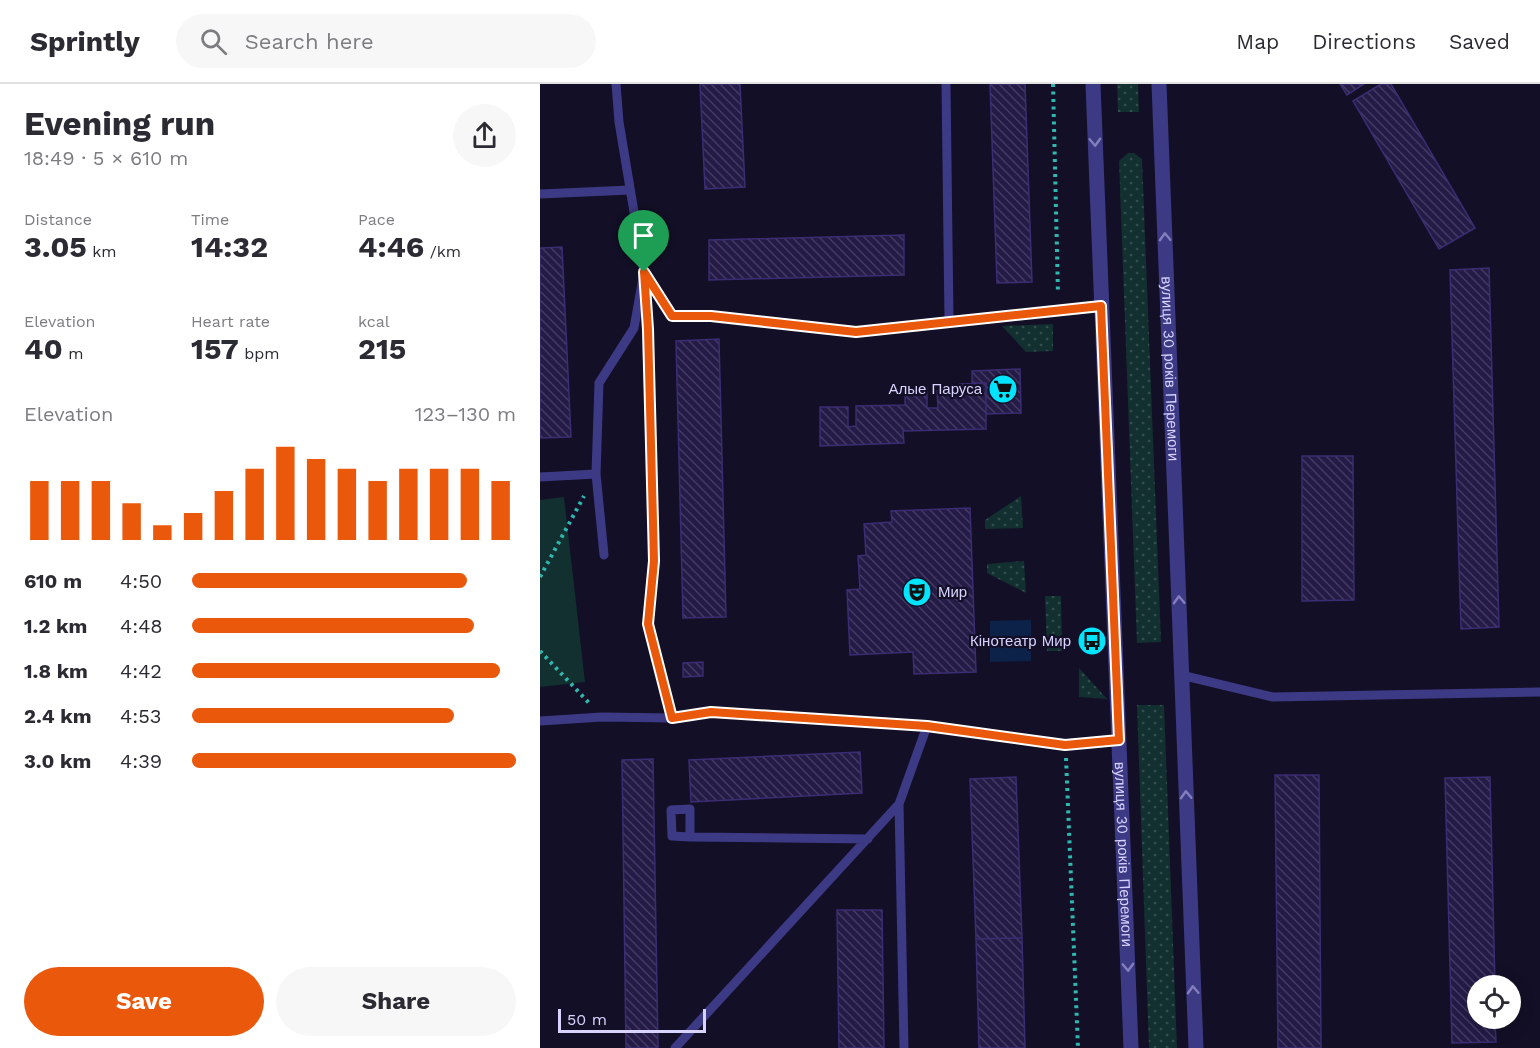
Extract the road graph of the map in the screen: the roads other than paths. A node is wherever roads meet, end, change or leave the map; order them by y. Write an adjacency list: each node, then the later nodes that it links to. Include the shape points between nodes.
1 (616, 84): 5 (lane)
2 (946, 84): 9 (lane)
3 (1093, 84): 8 (street, вулиця 30 років Перемоги, one-way to 8)
4 (1159, 84): 13 (street, вулиця 30 років Перемоги, one-way to 4)
5 (630, 190): 6 (lane); 7 (lane)
6 (540, 194)
7 (644, 272): 9 (lane, via 672,316 711,316 856,332); 10 (lane, via 634,328 599,383); 15 (lane, via 654,561 648,624)
8 (1101, 306): 9 (lane); 18 (street, вулиця 30 років Перемоги)
9 (949, 320)
10 (596, 474): 11 (lane); 12 (lane)
11 (540, 477)
12 (604, 555)
13 (1181, 675): 14 (lane, via 1273,697); 25 (street, вулиця 30 років Перемоги, one-way to 13)
14 (1540, 692)
15 (672, 718): 16 (lane); 17 (lane, via 711,712)
16 (540, 721)
17 (927, 726): 18 (lane, via 1065,745); 19 (lane)
18 (1119, 740): 24 (street, вулиця 30 років Перемоги, one-way to 24)
19 (899, 804): 21 (lane); 23 (lane)
20 (690, 837): 21 (lane)
21 (868, 839): 22 (lane)
22 (675, 1048)
23 (904, 1048)
24 (1131, 1048)
25 (1196, 1048)

